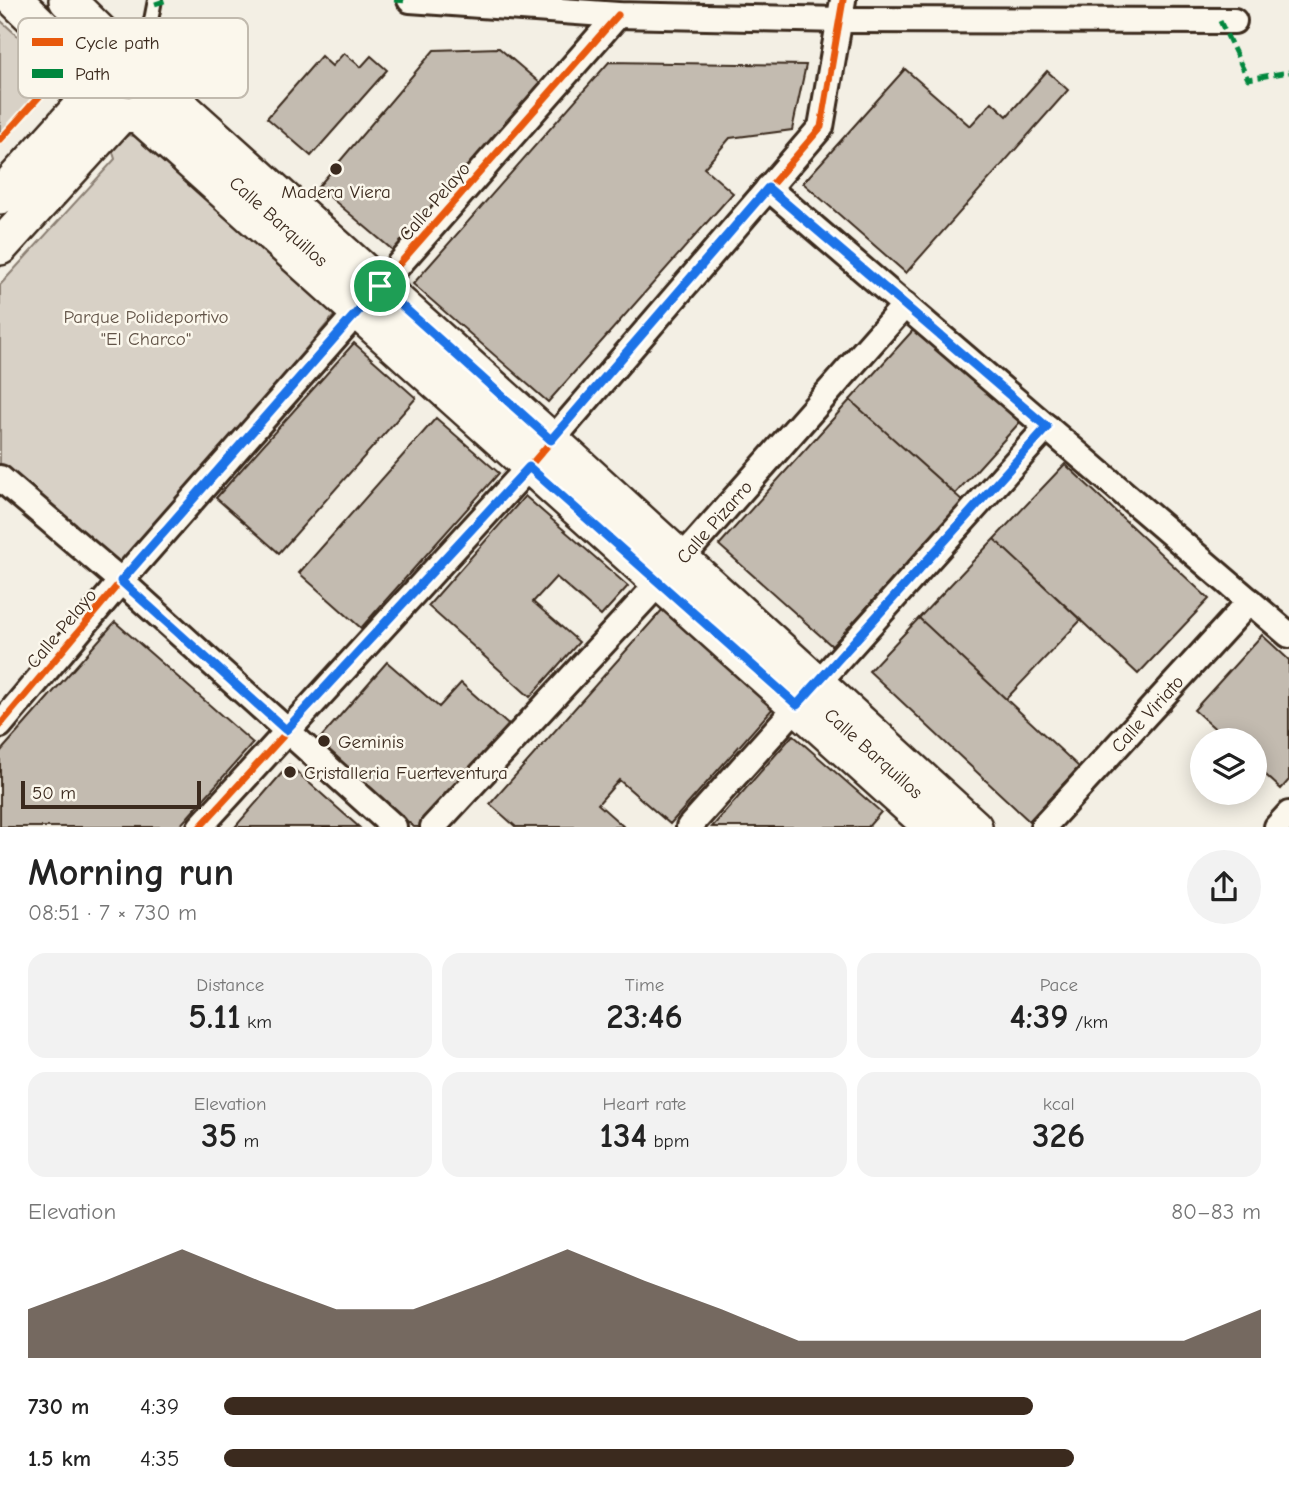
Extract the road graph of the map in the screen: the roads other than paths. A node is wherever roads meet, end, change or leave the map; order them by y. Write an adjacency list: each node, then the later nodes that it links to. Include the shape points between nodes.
1 (15, 0): 7 (main road)
2 (67, 0): 8 (main road, Calle Barquillos)
3 (155, 0): 9 (lane)
4 (410, 0): 6 (street)
5 (842, 10): 6 (street); 10 (street); 16 (street, via 821,127)
6 (618, 15): 19 (street, Calle Pelayo)
7 (32, 18)
8 (87, 18)
9 (151, 18)
10 (1234, 21)
11 (84, 98): 17 (main road)
12 (100, 98): 15 (main road, via 110,110)
13 (153, 98): 15 (main road)
14 (173, 98): 19 (main road, Calle Barquillos)
15 (130, 114): 18 (main road); 19 (main road, Calle Barquillos)
16 (768, 188): 20 (street); 22 (street)
17 (0, 197)
18 (0, 247)
19 (369, 299): 22 (main road, Calle Barquillos); 23 (main road, Calle Barquillos); 26 (street, Calle Pelayo)
20 (905, 305): 21 (street); 25 (street, Calle Pizarro)
21 (1047, 427): 27 (street); 29 (street)
22 (551, 440): 23 (street); 25 (main road, Calle Barquillos)
23 (529, 467): 25 (main road, Calle Barquillos); 31 (street)
24 (0, 478): 26 (street)
25 (671, 571): 29 (main road, Calle Barquillos); 35 (street, Calle Pizarro)
26 (121, 581): 30 (street, Calle Pelayo); 31 (street)
27 (1250, 601): 28 (street); 39 (street, Calle Viriato)
28 (1289, 635)
29 (807, 694): 36 (street); 37 (main road, Calle Barquillos); 38 (main road, Calle Barquillos)
30 (0, 724)
31 (286, 730): 33 (street); 34 (street)
32 (1289, 814): 40 (street)
33 (200, 827)
34 (394, 827)
35 (433, 827)
36 (689, 827)
37 (932, 827)
38 (974, 827)
39 (1043, 827)
40 (1277, 827)

